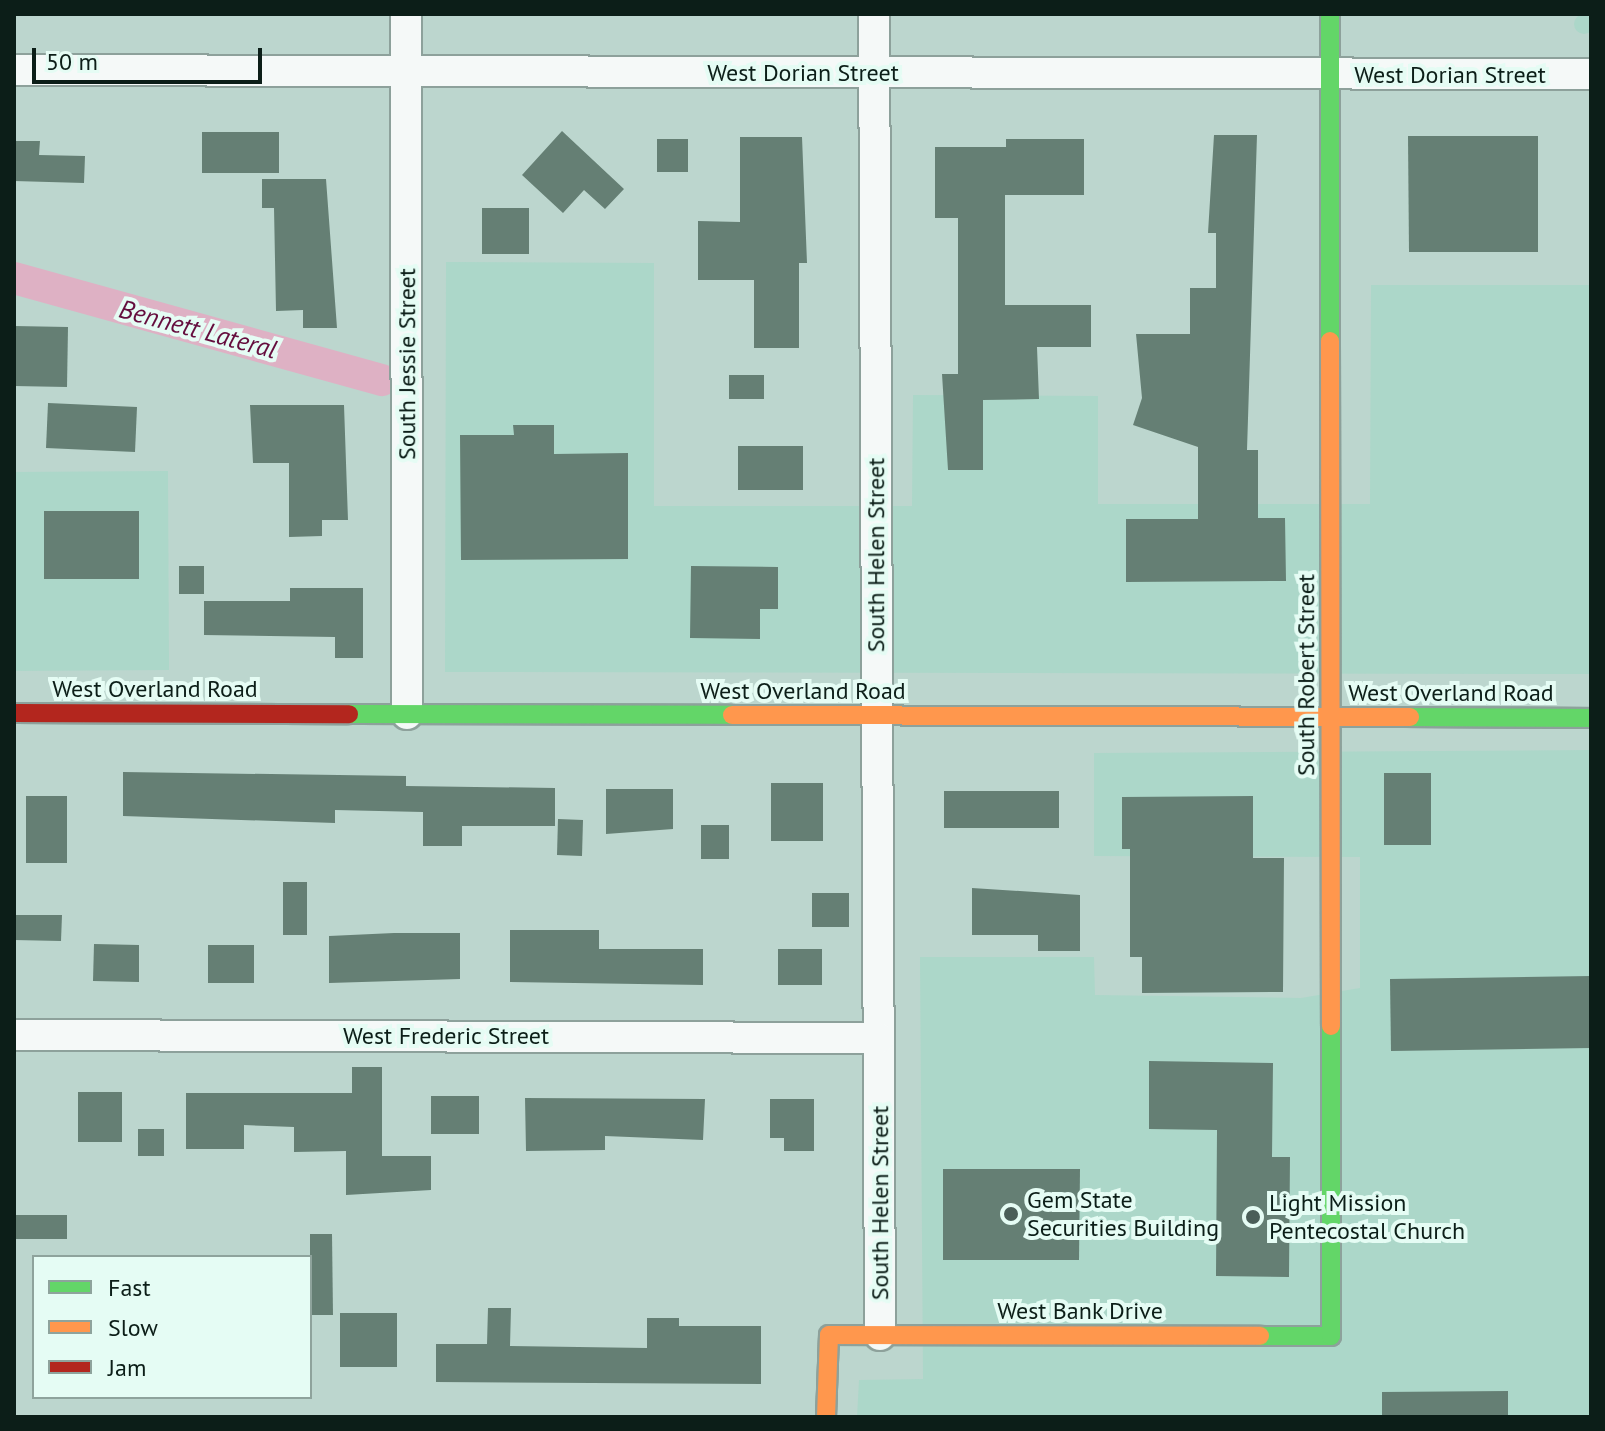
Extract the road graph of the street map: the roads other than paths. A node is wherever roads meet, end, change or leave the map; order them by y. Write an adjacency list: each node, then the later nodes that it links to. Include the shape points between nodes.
1 (406, 14): 5 (street, South Jessie Street)
2 (874, 14): 6 (street, South Helen Street)
3 (1330, 14): 8 (street, South Robert Street)
4 (14, 70): 5 (street, West Dorian Street)
5 (407, 72): 6 (street, West Dorian Street); 10 (street, South Jessie Street)
6 (874, 74): 8 (street, West Dorian Street); 11 (street, South Helen Street)
7 (1591, 74): 8 (street, West Dorian Street)
8 (1330, 76): 12 (street, South Robert Street)
9 (14, 713): 10 (street, West Overland Road)
10 (407, 714): 11 (street, West Overland Road)
11 (877, 715): 12 (street, West Overland Road); 15 (street, South Helen Street)
12 (1330, 717): 13 (street, West Overland Road); 17 (street, South Robert Street)
13 (1591, 718)
14 (14, 1035): 15 (street, West Frederic Street)
15 (879, 1038): 16 (street, South Helen Street)
16 (880, 1335): 17 (street, West Bank Drive); 18 (street, West Bank Drive, via 829,1335)
17 (1331, 1336)
18 (826, 1417)

